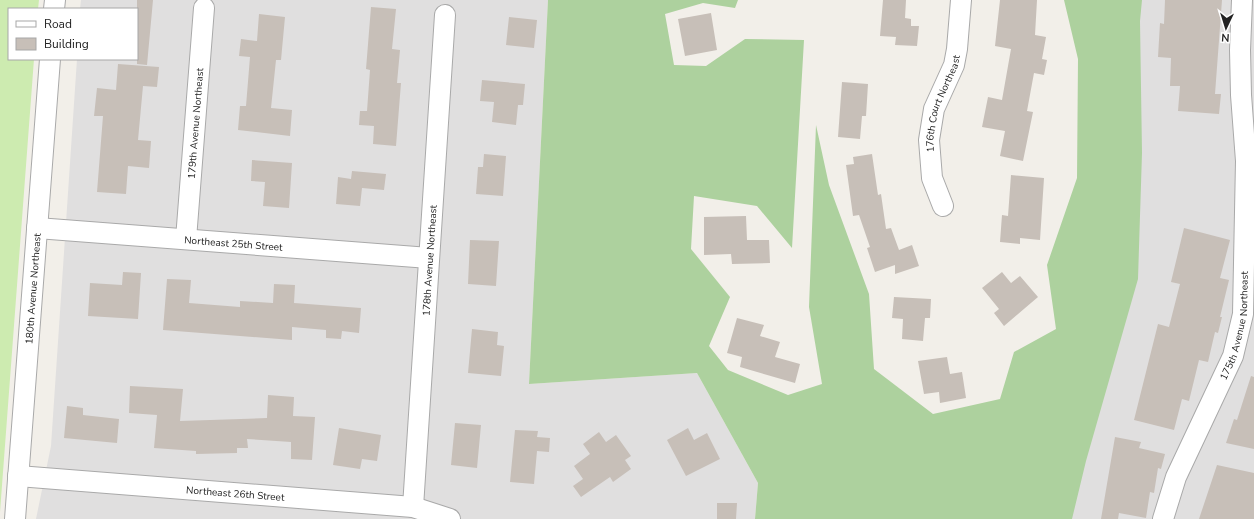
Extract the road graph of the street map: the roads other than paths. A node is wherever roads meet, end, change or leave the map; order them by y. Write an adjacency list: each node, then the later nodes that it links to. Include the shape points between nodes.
1 (961, 0): 7 (street, 176th Court Northeast, via 954,65 934,109 929,140 932,178)
2 (1242, 0): 6 (street, 175th Avenue Northeast, via 1241,87)
3 (204, 8): 9 (street, 179th Avenue Northeast)
4 (445, 15): 10 (street, 178th Avenue Northeast)
5 (50, 60): 8 (street, 180th Avenue Northeast)
6 (1250, 161): 15 (street, 175th Avenue Northeast, via 1243,314 1234,356 1176,477)
7 (942, 206)
8 (37, 228): 9 (street, Northeast 25th Street); 11 (street, 180th Avenue Northeast)
9 (186, 239): 10 (street, Northeast 25th Street)
10 (429, 258): 12 (street, 178th Avenue Northeast)
11 (18, 476): 12 (street, Northeast 26th Street); 13 (street, 180th Avenue Northeast)
12 (413, 507): 14 (street, Northeast 26th Street)
13 (15, 519)
14 (450, 519)
15 (1163, 519)

